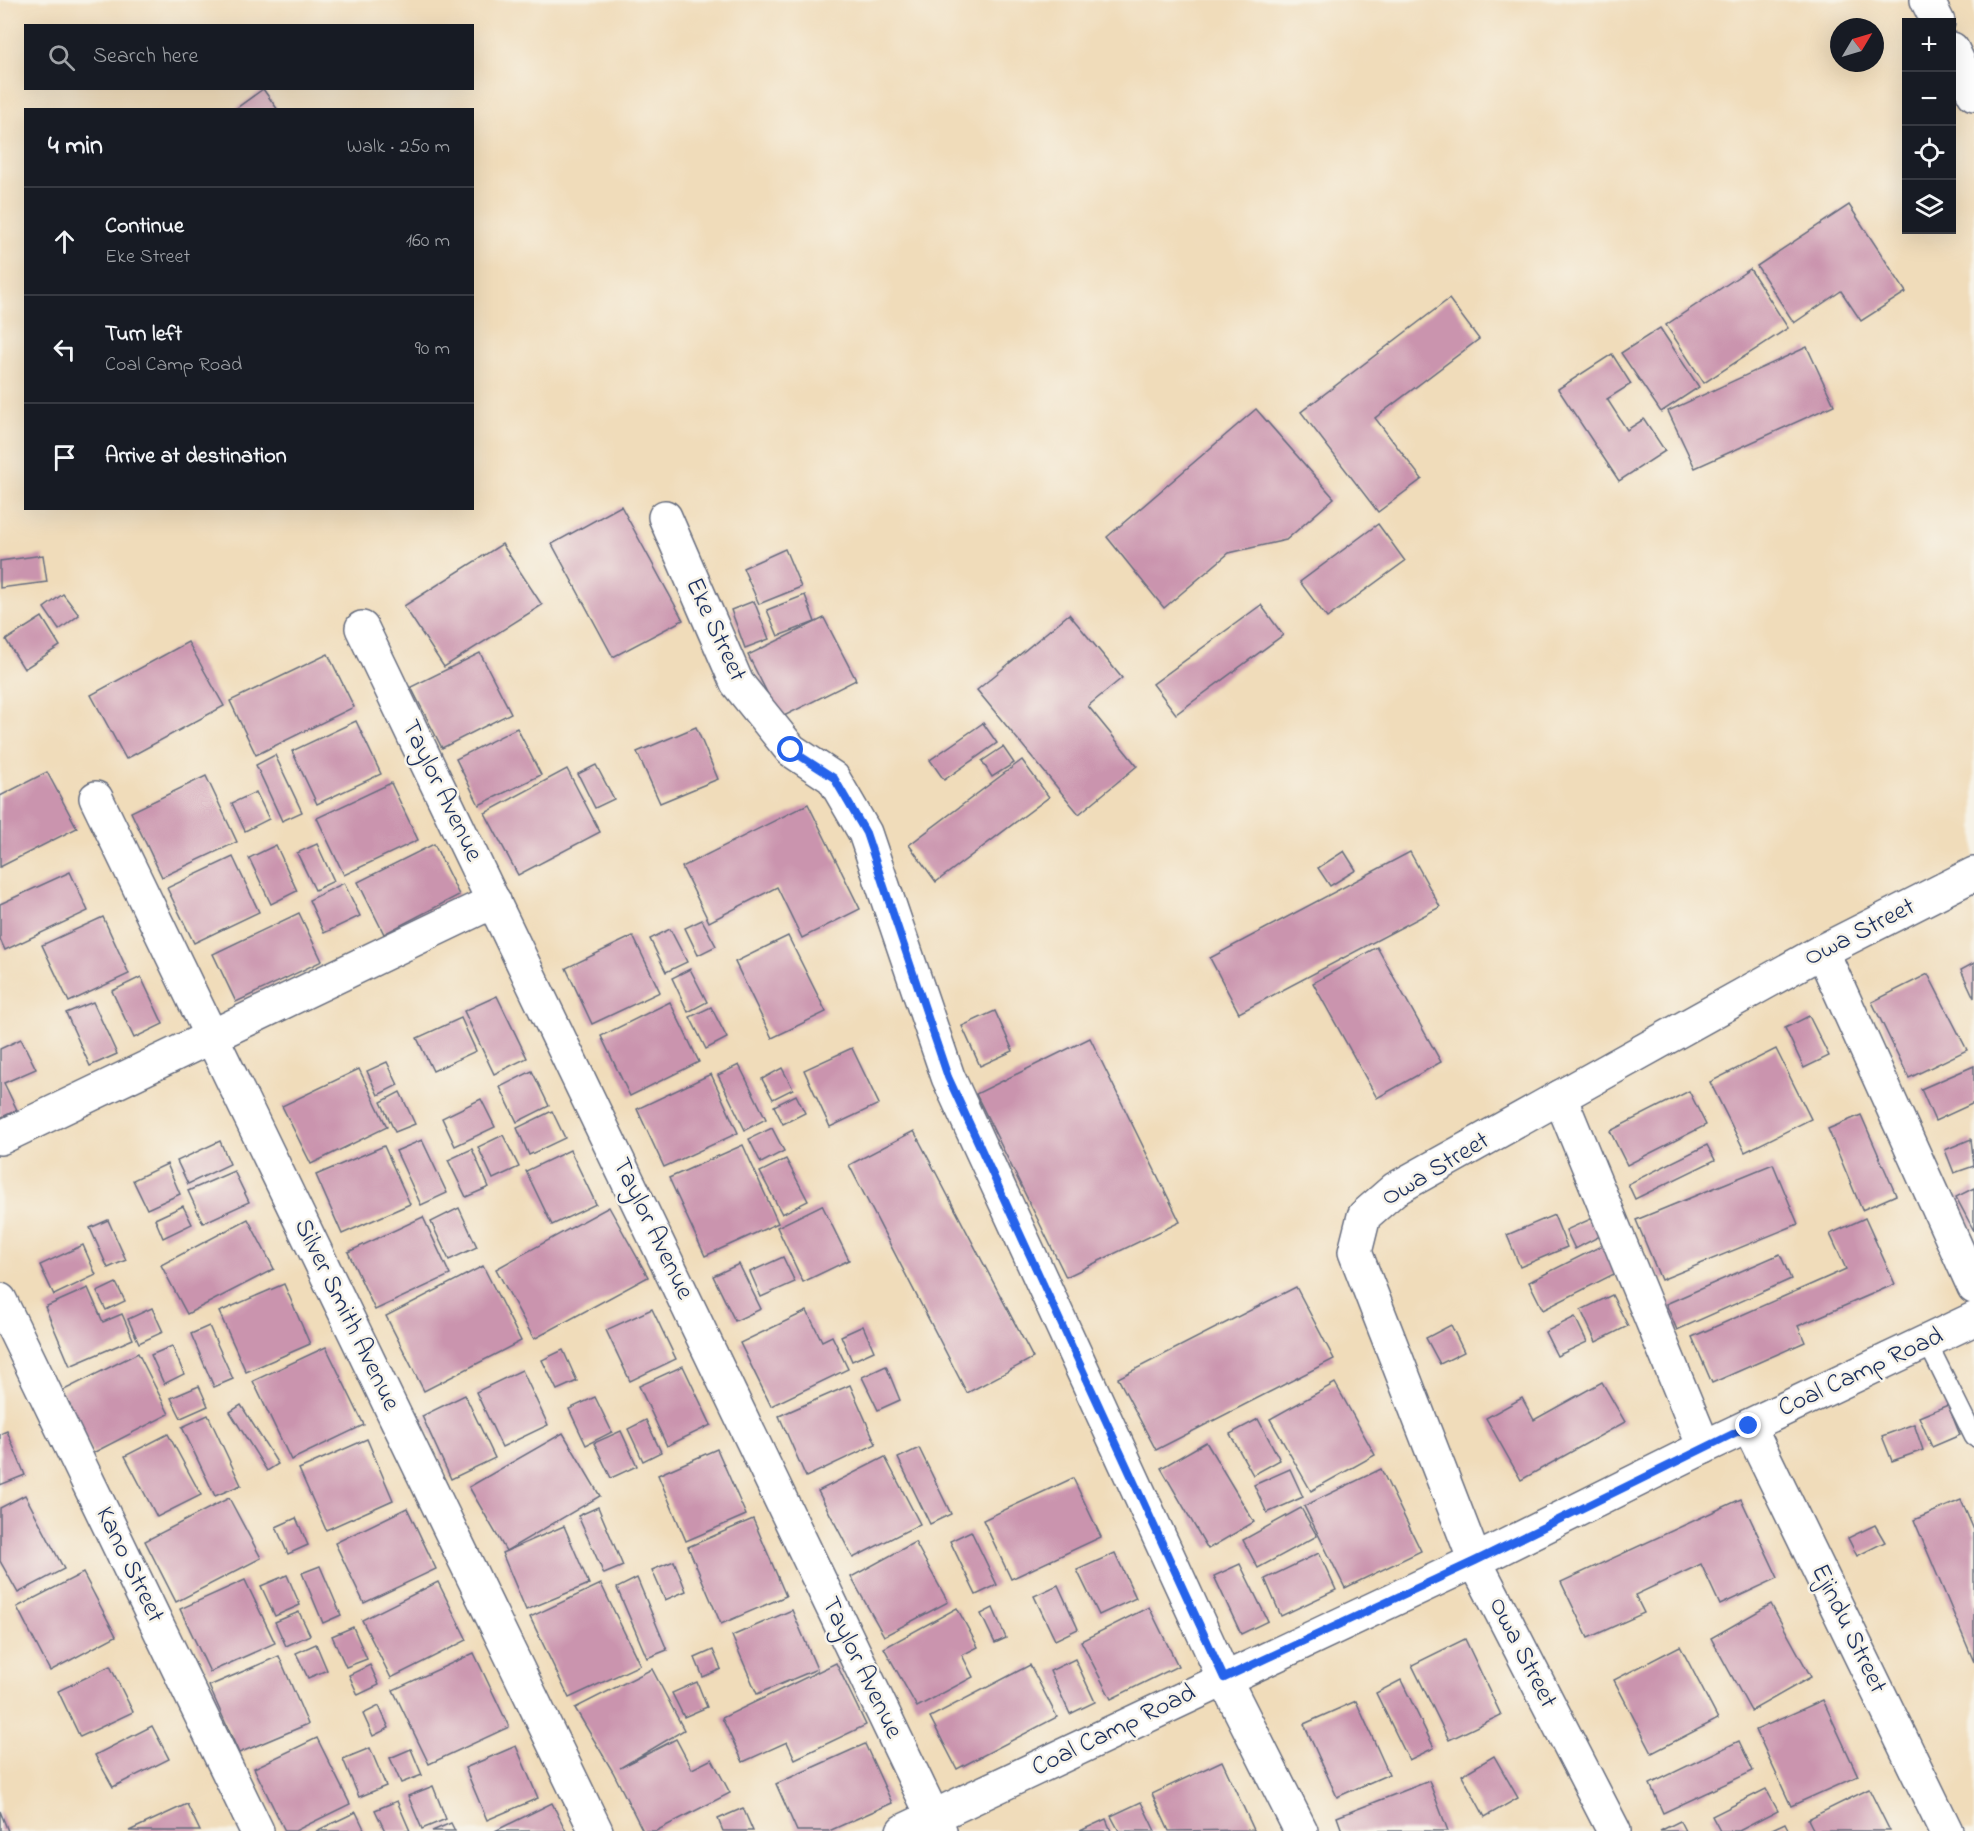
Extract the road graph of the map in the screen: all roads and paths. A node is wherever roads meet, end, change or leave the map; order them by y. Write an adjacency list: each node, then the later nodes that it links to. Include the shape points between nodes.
1 (1927, 0): 2 (street)
2 (1936, 18)
3 (1956, 57): 4 (street)
4 (1974, 94)
5 (665, 517): 22 (street, Eke Street, via 737,683 791,750 834,778 866,833 948,1077)
6 (362, 628): 9 (street, Taylor Avenue)
7 (96, 798): 11 (street, Silver Smith Avenue)
8 (1974, 874): 10 (street, Owa Street)
9 (494, 901): 11 (street); 23 (street, Taylor Avenue)
10 (1822, 951): 12 (street, Owa Street); 14 (street)
11 (211, 1038): 13 (street); 25 (street, Silver Smith Avenue)
12 (1560, 1097): 20 (street); 21 (street, Owa Street, via 1395,1189 1364,1216 1355,1252)
13 (0, 1138)
14 (1974, 1287)
15 (0, 1300): 24 (street, Kano Street)
16 (1974, 1320): 17 (street, Coal Camp Road)
17 (1927, 1342): 18 (street, Coal Camp Road); 19 (lane)
18 (1749, 1426): 20 (street, Coal Camp Road); 29 (street, Ejindu Street)
19 (1974, 1437)
20 (1704, 1447): 21 (street, Coal Camp Road)
21 (1475, 1561): 22 (street, Coal Camp Road); 28 (street, Owa Street)
22 (1224, 1678): 23 (street, Coal Camp Road); 27 (street, Eke Street)
23 (937, 1824): 26 (street, Coal Camp Road)
24 (257, 1831)
25 (597, 1831)
26 (903, 1831)
27 (1301, 1831)
28 (1614, 1831)
29 (1946, 1831)

